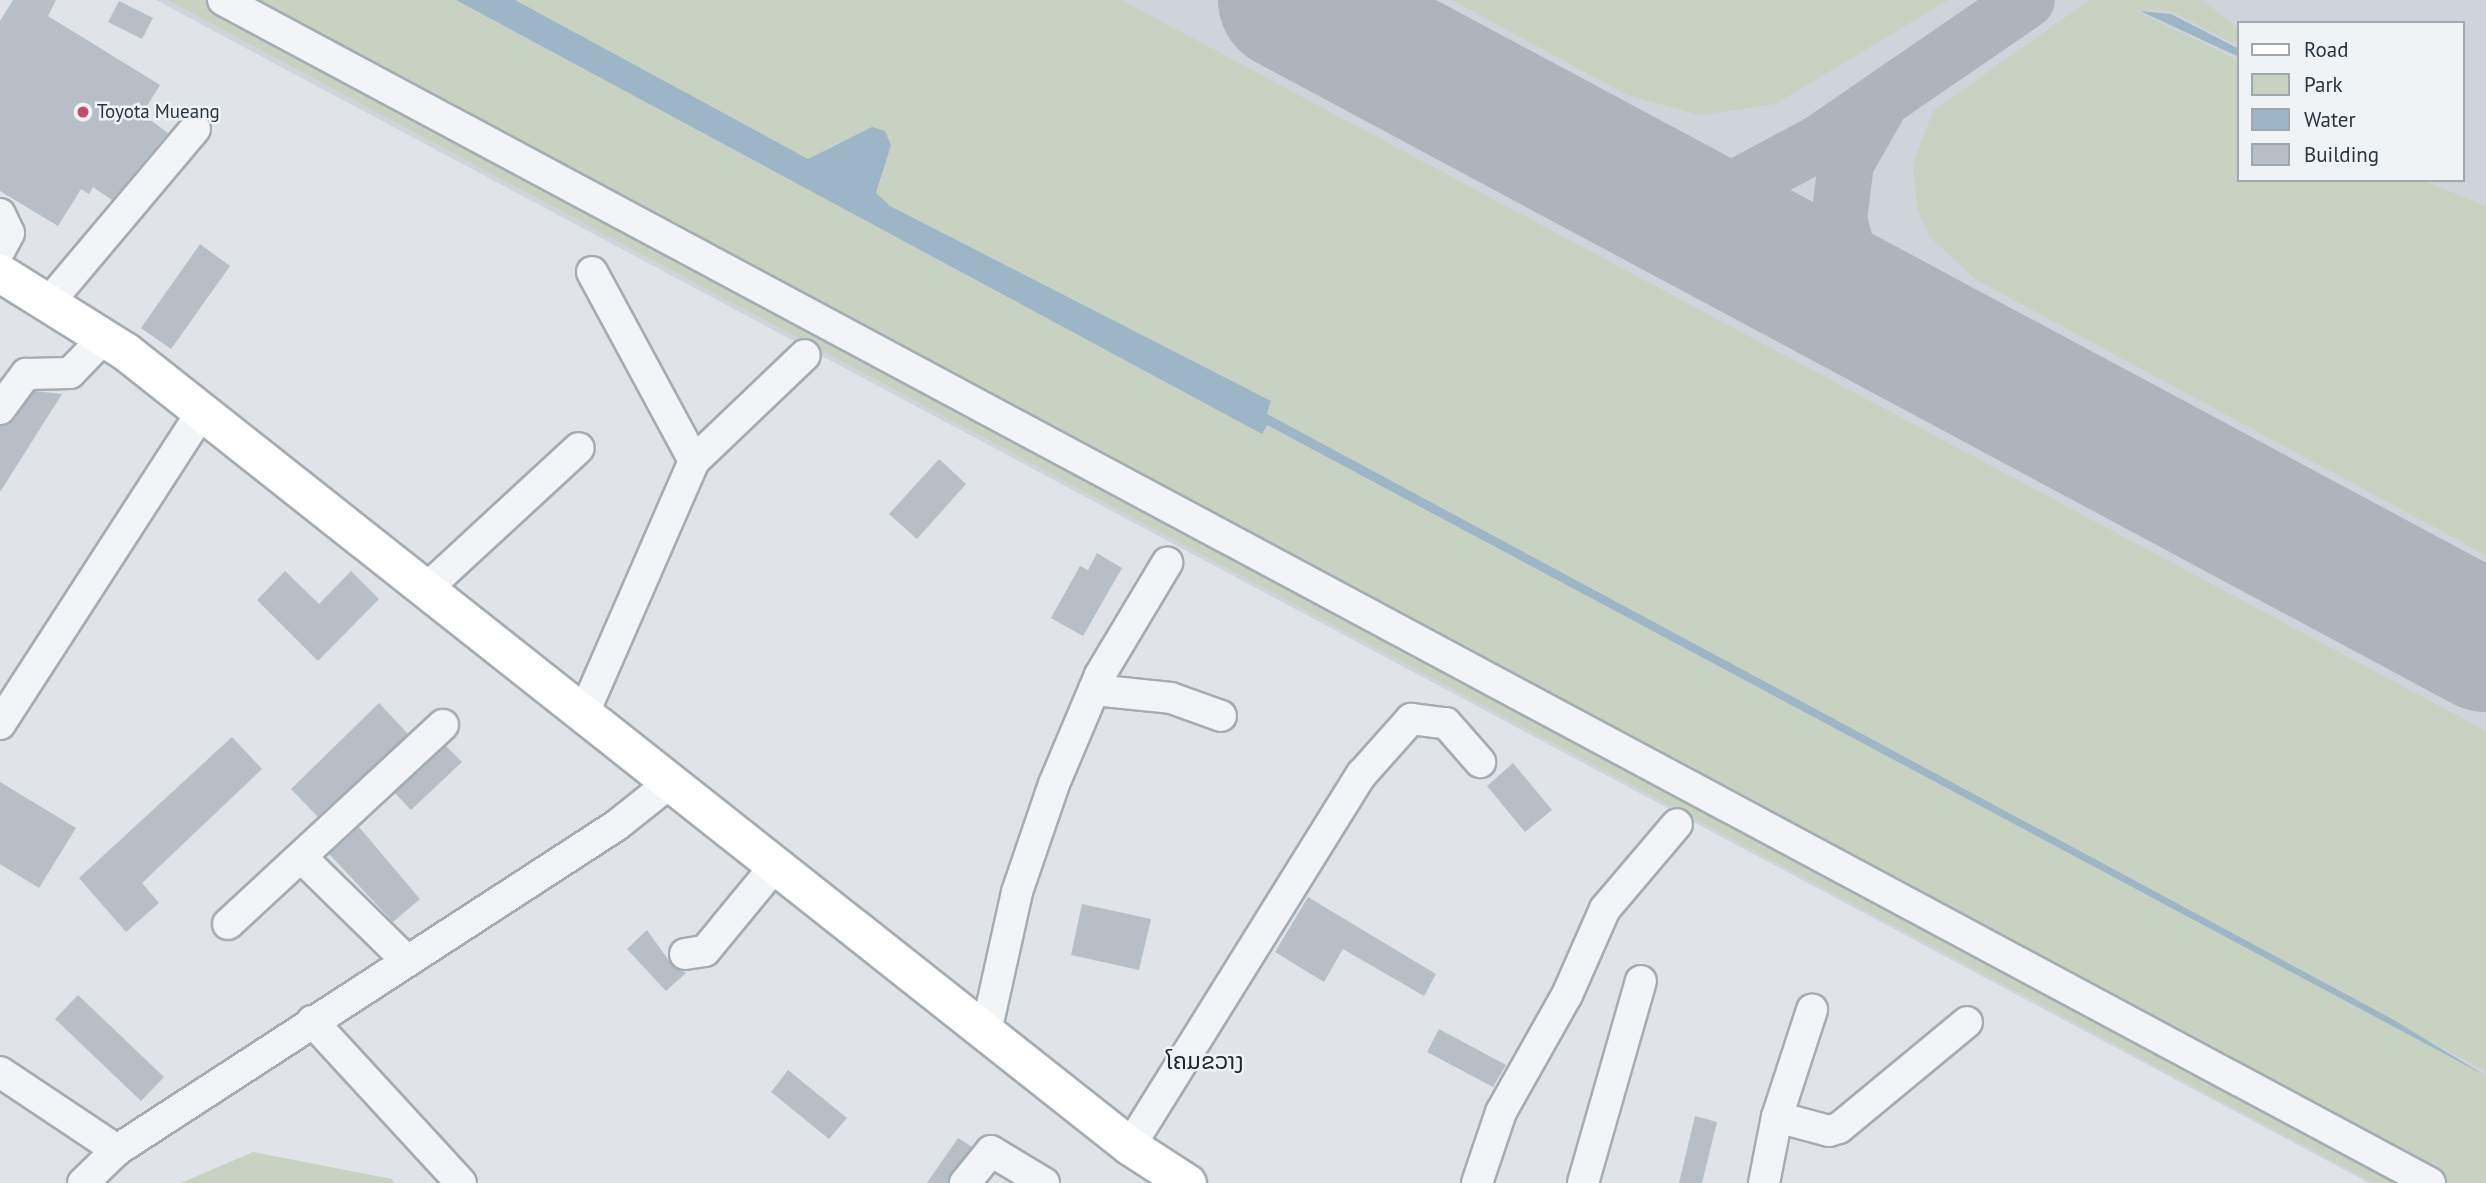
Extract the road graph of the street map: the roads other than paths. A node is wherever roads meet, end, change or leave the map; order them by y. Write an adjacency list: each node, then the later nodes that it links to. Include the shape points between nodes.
1 (223, 0): 46 (street)
2 (195, 129): 7 (street)
3 (0, 214): 4 (street, via 9,233)
4 (0, 250)
5 (592, 272): 13 (street)
6 (0, 273): 7 (main road)
7 (50, 301): 8 (main road)
8 (104, 338): 10 (street, via 70,373 26,374); 11 (main road)
9 (805, 355): 13 (street)
10 (0, 409)
11 (202, 412): 15 (main road); 19 (street)
12 (579, 448): 15 (street)
13 (694, 461): 17 (street)
14 (1167, 563): 16 (street)
15 (425, 590): 17 (main road)
16 (1094, 690): 18 (street, via 1171,698); 33 (street, via 1017,892)
17 (583, 715): 22 (main road)
18 (1221, 716)
19 (0, 724)
20 (443, 725): 24 (street)
21 (1480, 762): 36 (street, via 1446,723 1411,719 1362,774)
22 (671, 782): 25 (main road); 28 (street, via 617,825)
23 (1677, 824): 43 (street, via 1605,909 1567,995 1501,1112)
24 (301, 857): 26 (street); 28 (street)
25 (776, 865): 27 (street, via 705,951); 33 (main road)
26 (228, 924)
27 (685, 954)
28 (405, 960): 31 (street)
29 (1641, 981): 44 (street)
30 (1812, 1010): 35 (street)
31 (313, 1021): 37 (street); 39 (street)
32 (1967, 1022): 35 (street, via 1839,1128 1829,1131)
33 (986, 1032): 36 (main road)
34 (0, 1072): 37 (street)
35 (1777, 1117): 45 (street)
36 (1130, 1146): 42 (main road)
37 (117, 1150): 38 (street)
38 (83, 1183)
39 (461, 1183)
40 (965, 1183): 41 (street, via 991,1151)
41 (1045, 1183)
42 (1186, 1183)
43 (1477, 1183)
44 (1583, 1183)
45 (1764, 1183)
46 (2430, 1183)

